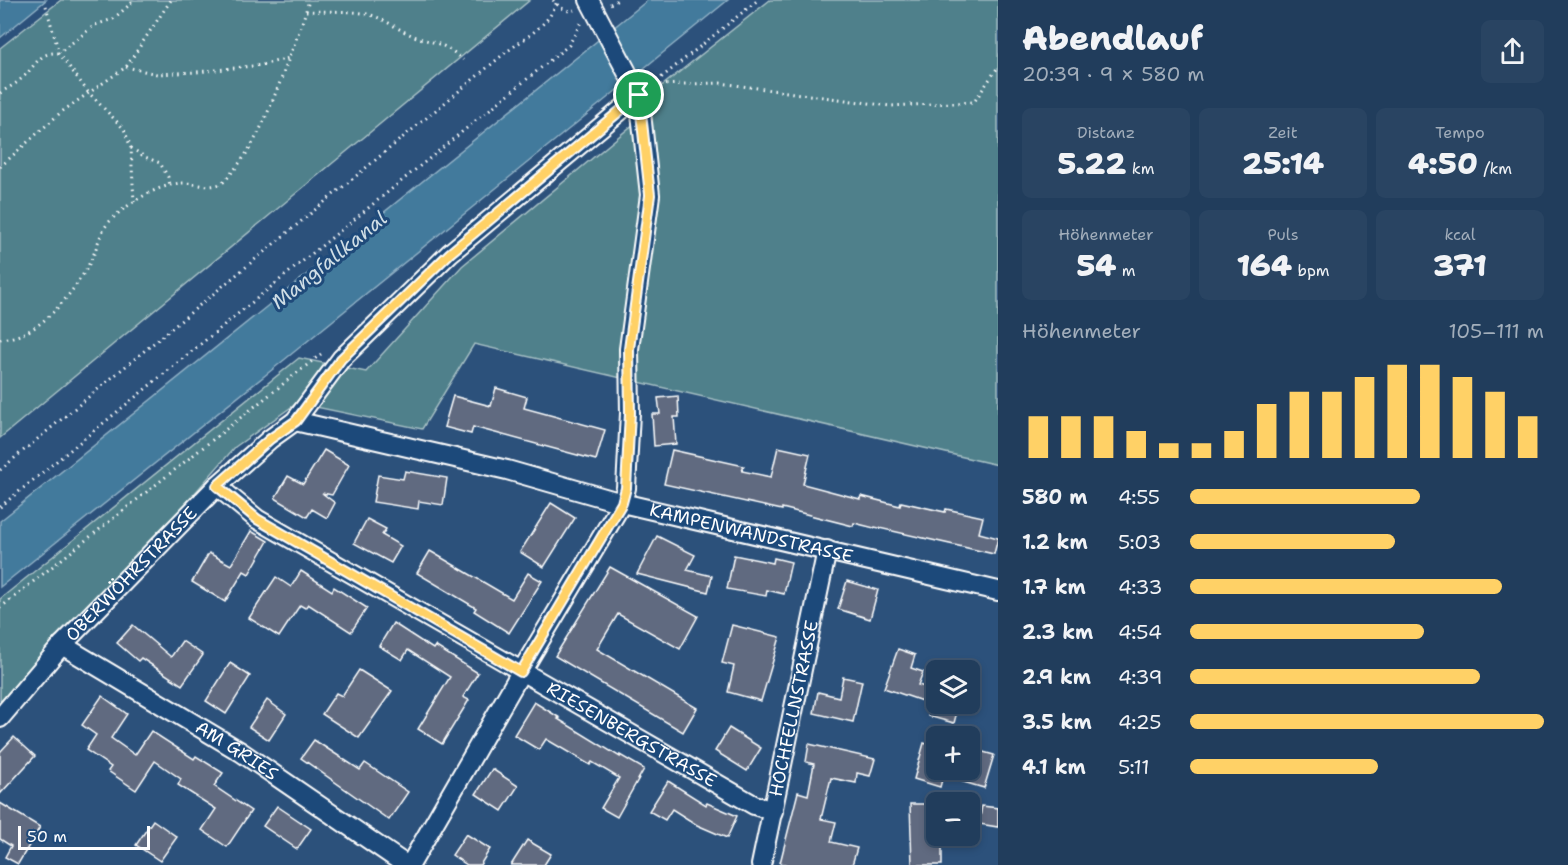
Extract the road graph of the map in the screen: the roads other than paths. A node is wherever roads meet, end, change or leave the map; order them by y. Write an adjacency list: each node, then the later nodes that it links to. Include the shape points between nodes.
1 (589, 2): 2 (street)
2 (642, 89): 3 (street, OBERWÖHRSTRASSE, via 450,253 341,359); 5 (street, via 650,195 629,349 630,413)
3 (296, 421): 4 (street, OBERWÖHRSTRASSE); 5 (street, KAMPENWANDSTRASSE, via 507,470)
4 (217, 486): 8 (street, OBERWÖHRSTRASSE); 9 (street, RIESENBERGSTRASSE, via 257,519)
5 (622, 503): 6 (street, KAMPENWANDSTRASSE); 9 (street)
6 (827, 550): 7 (street, KAMPENWANDSTRASSE); 11 (street, HOCHFELLNSTRASSE)
7 (998, 591)
8 (63, 645): 10 (street, OBERWÖHRSTRASSE); 12 (street, AM GRIES, via 241,752)
9 (521, 672): 11 (street, RIESENBERGSTRASSE, via 754,805); 12 (street)
10 (0, 718)
11 (773, 811): 13 (street, HOCHFELLNSTRASSE)
12 (408, 865)
13 (761, 865)

